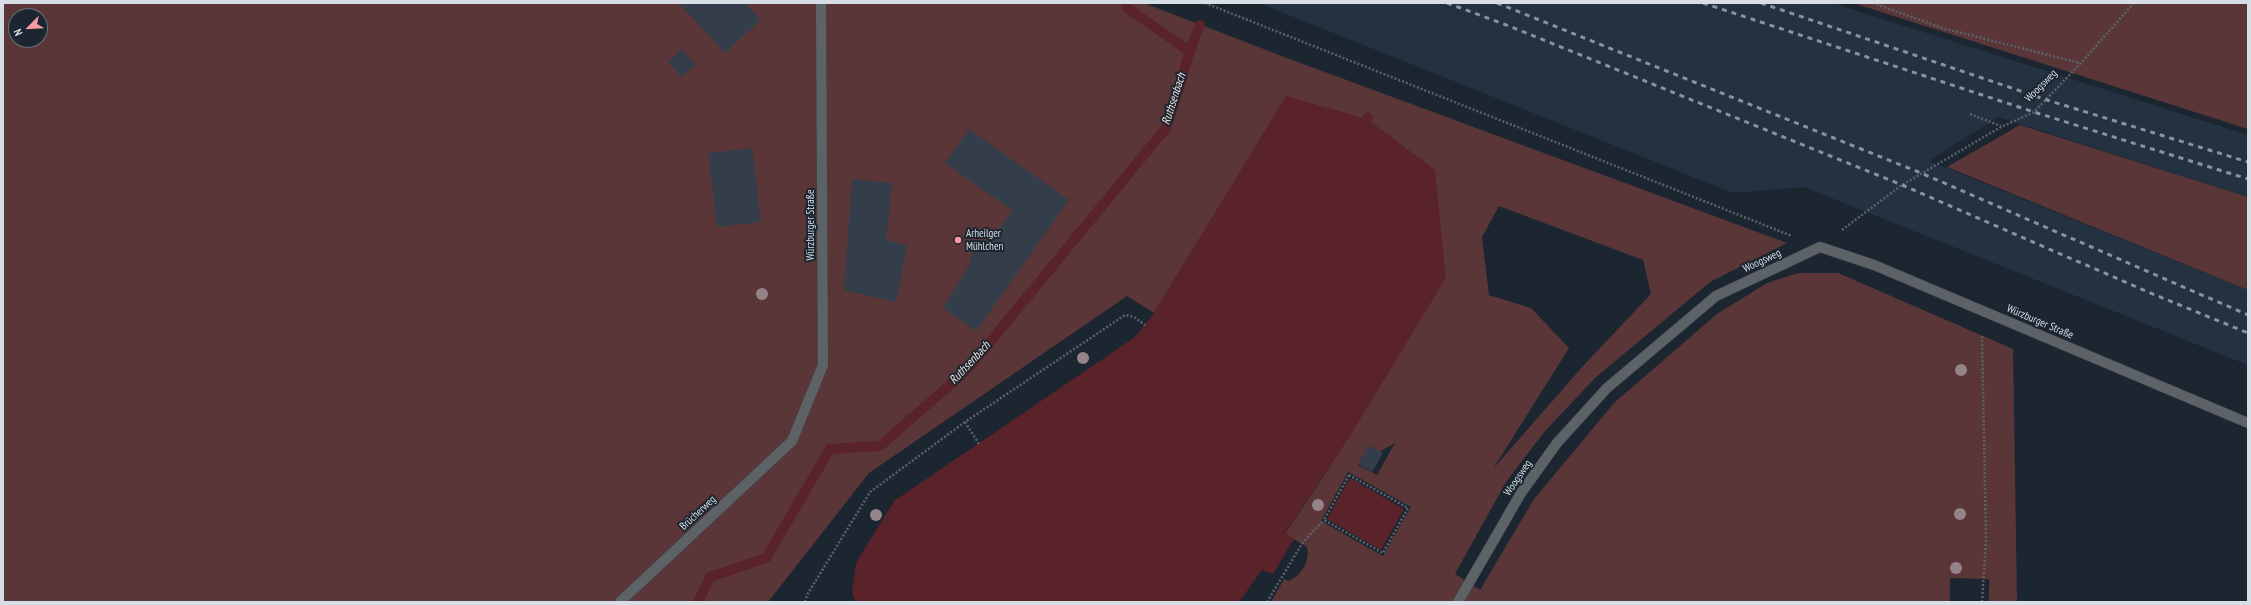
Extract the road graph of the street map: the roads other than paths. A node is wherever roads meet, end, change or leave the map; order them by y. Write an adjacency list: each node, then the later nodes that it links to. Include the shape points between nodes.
1 (821, 3): 4 (street, Würzburger Straße, via 823,365)
2 (1820, 247): 3 (street, Würzburger Straße, via 1874,265); 6 (street, Woogsweg, via 1716,296 1607,388 1557,443 1522,493)
3 (2248, 423)
4 (792, 441): 5 (street, Brücherweg)
5 (620, 602)
6 (1458, 602)

